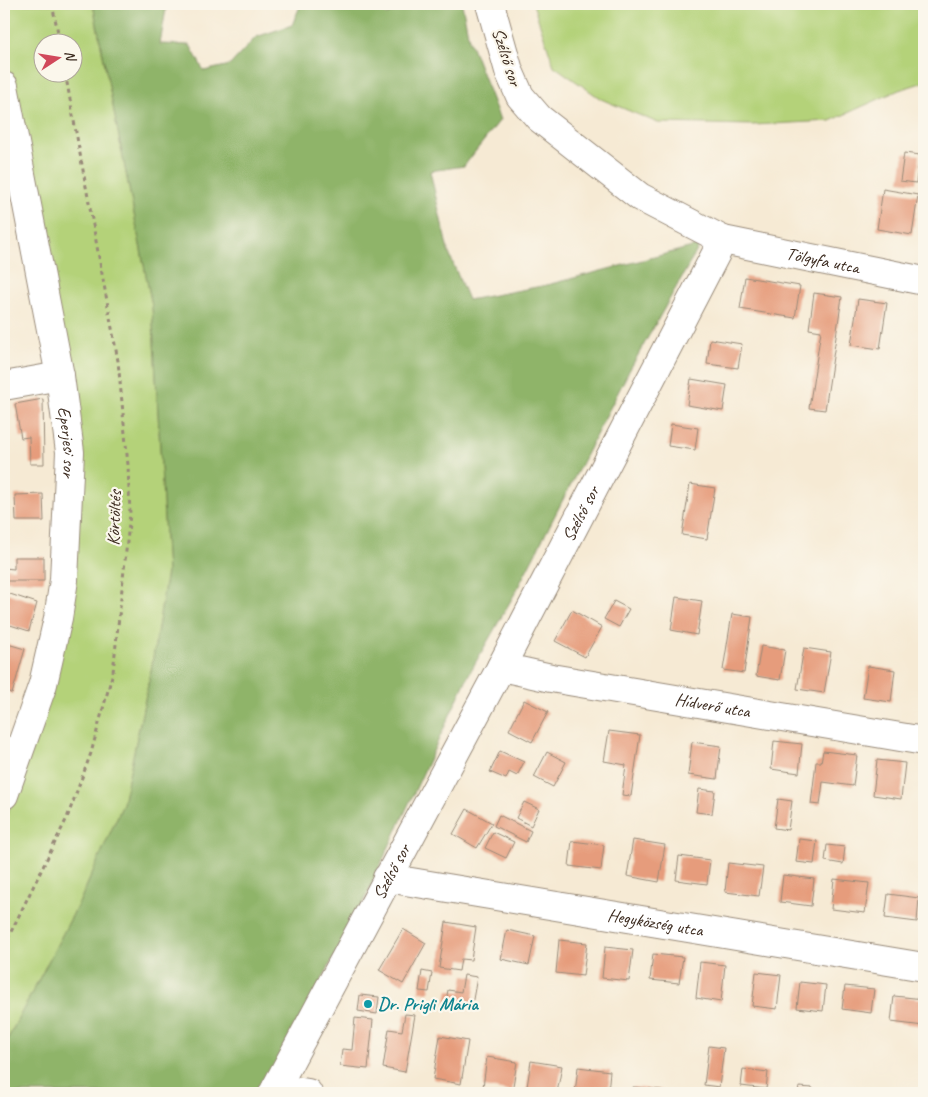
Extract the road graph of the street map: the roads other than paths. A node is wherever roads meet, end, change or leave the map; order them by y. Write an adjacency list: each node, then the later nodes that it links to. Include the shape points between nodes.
1 (490, 4): 3 (street, Szélső sor, via 508,71 520,96 538,118 640,197)
2 (4, 86): 5 (street, Eperjesi sor)
3 (723, 240): 4 (street, Tölgyfa utca); 7 (street, Szélső sor)
4 (924, 281)
5 (60, 376): 6 (street); 9 (street, Eperjesi sor, via 70,452 64,580 43,684)
6 (4, 386)
7 (501, 667): 8 (street, Hídverő utca); 10 (street, Szélső sor)
8 (924, 741)
9 (4, 795)
10 (386, 878): 11 (street, Hegyközség utca); 12 (street, Szélső sor)
11 (924, 966)
12 (275, 1091): 13 (street)
13 (308, 1093)

